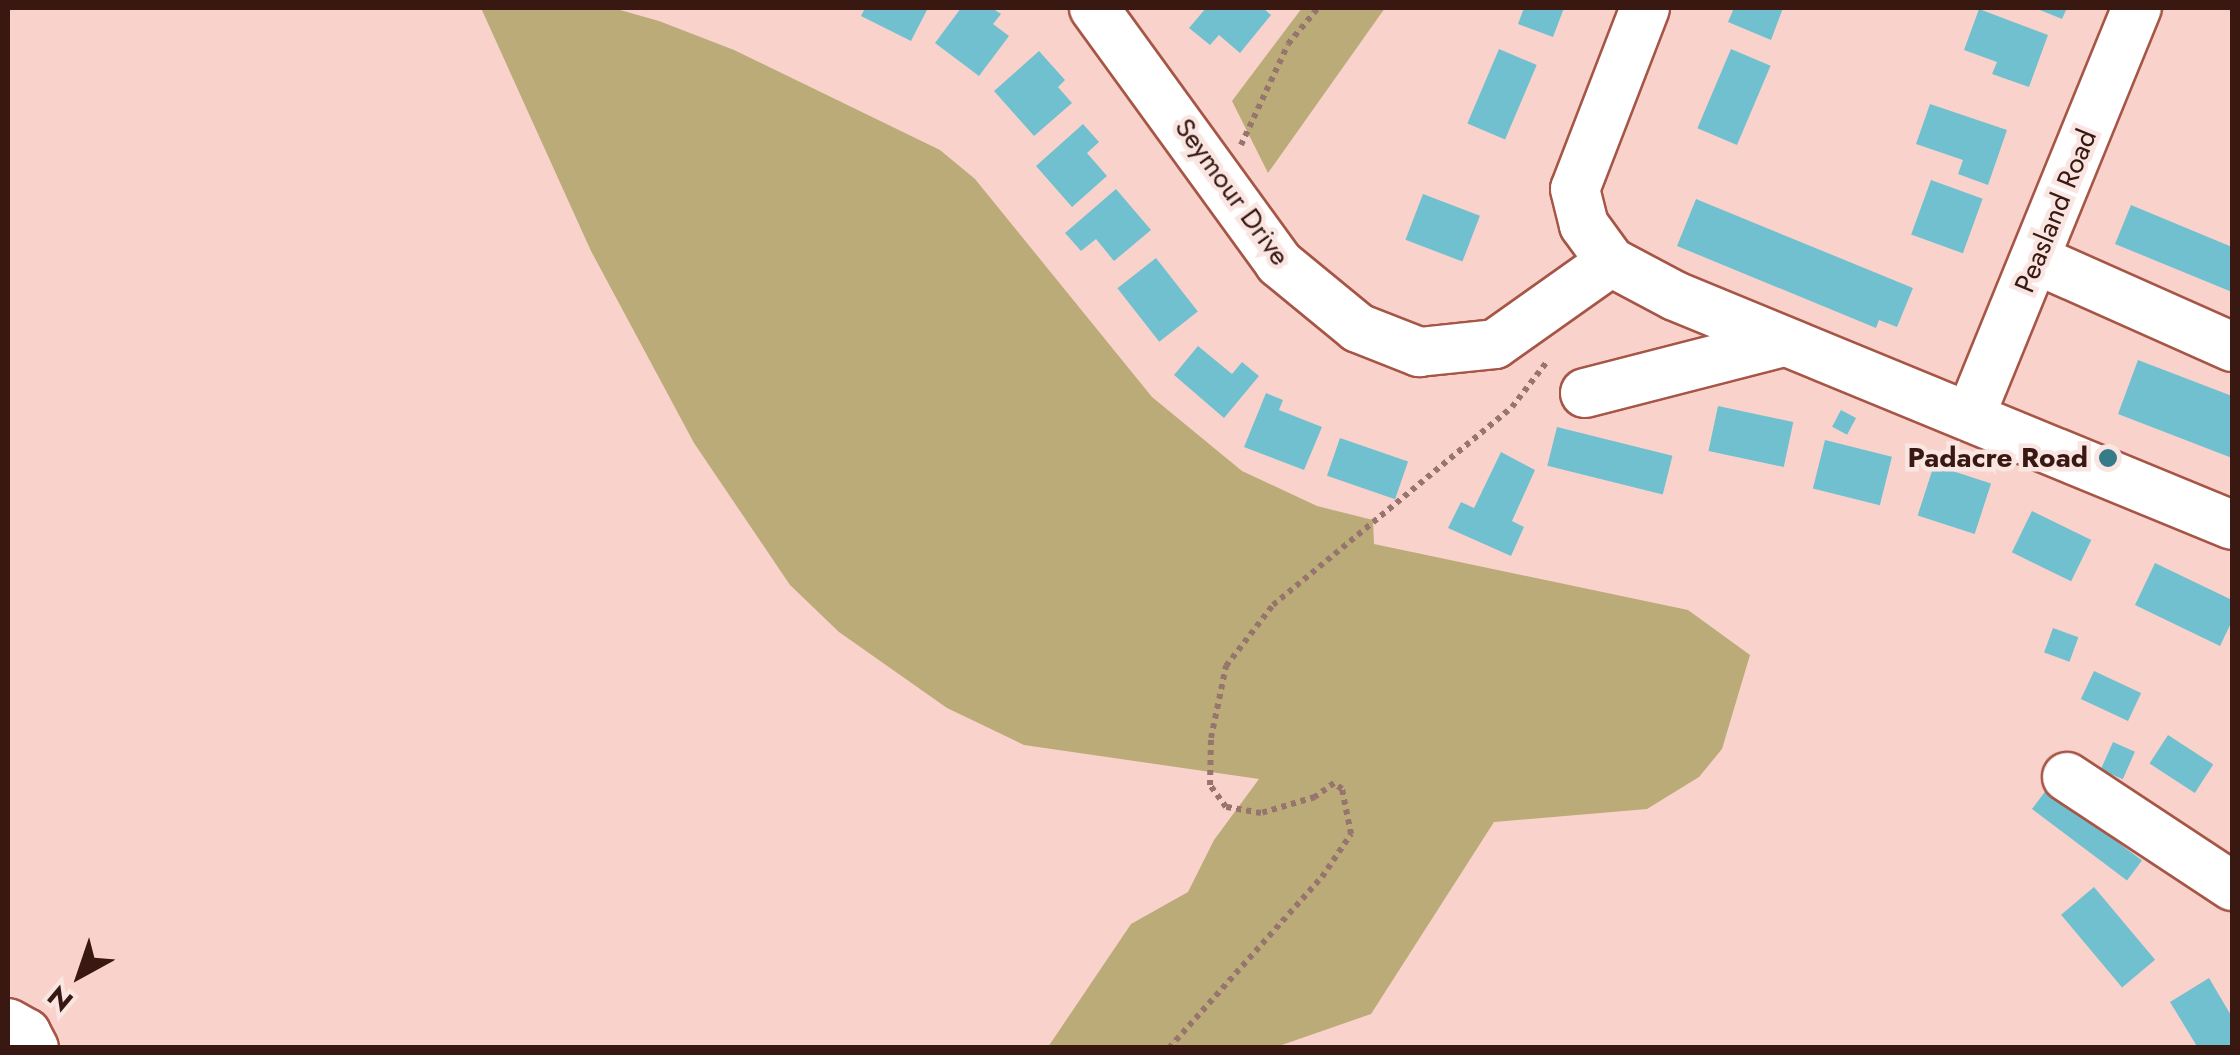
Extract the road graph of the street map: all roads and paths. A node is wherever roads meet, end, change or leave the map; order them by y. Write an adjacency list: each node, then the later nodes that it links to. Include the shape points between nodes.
1 (1094, 8): 5 (street, Seymour Drive)
2 (1318, 8): 5 (path, via 1288,44 1246,142)
3 (1644, 8): 7 (street, via 1574,189 1584,226)
4 (2137, 8): 6 (street, Peasland Road)
5 (1211, 164): 7 (street, Seymour Drive, via 1279,263 1358,328 1419,352 1495,344)
6 (2038, 260): 9 (street); 12 (street, Peasland Road)
7 (1611, 262): 8 (street)
8 (1784, 342): 11 (street); 12 (street)
9 (2232, 348)
10 (1551, 354): 18 (path, via 1512,406 1273,605 1226,666 1211,738 1210,785 1226,807 1261,814 1315,797 1334,783 1342,789 1352,834 1322,877)
11 (1586, 393)
12 (1971, 414): 13 (street)
13 (2232, 525)
14 (2067, 776): 15 (street)
15 (2232, 886)
16 (8, 1023): 17 (street, via 26,1033)
17 (34, 1048)
18 (1169, 1048)

